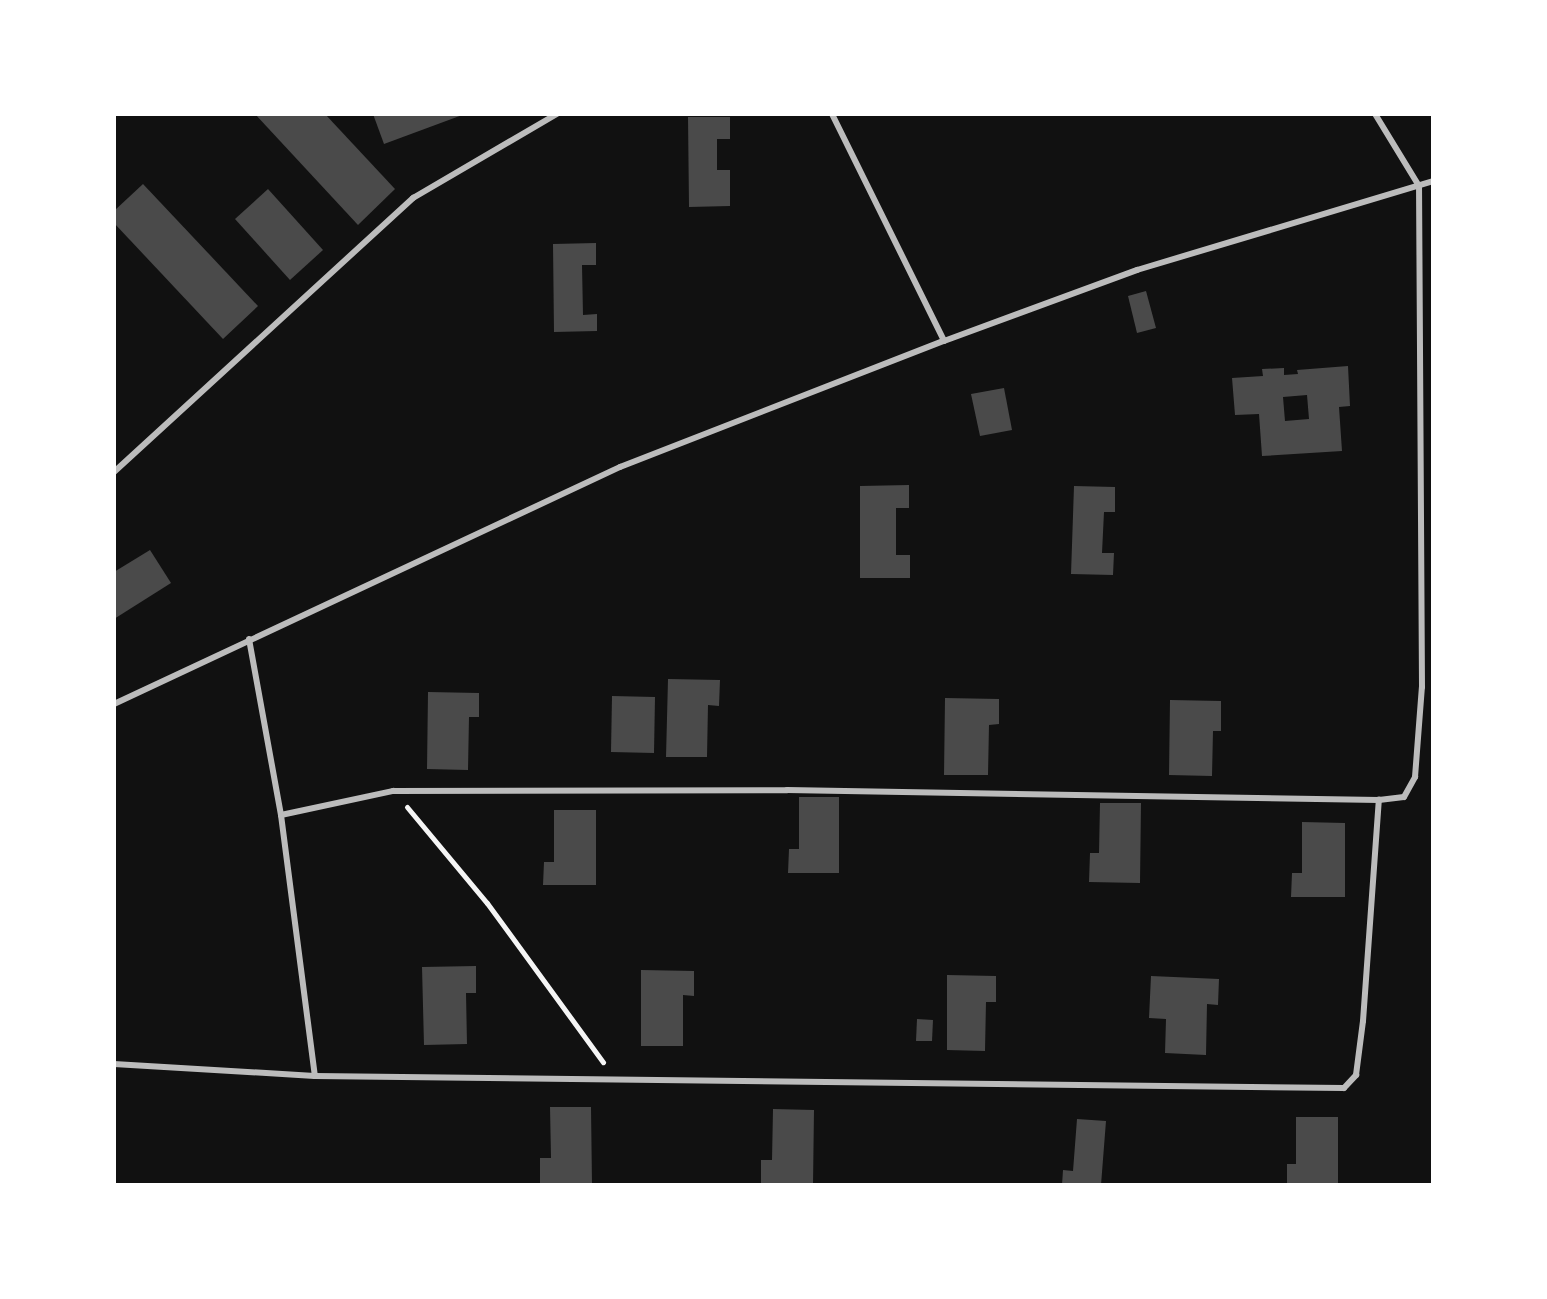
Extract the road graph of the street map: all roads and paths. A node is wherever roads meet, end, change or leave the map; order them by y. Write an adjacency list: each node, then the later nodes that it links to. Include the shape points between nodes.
1 (557, 114): 7 (lane, via 413,198)
2 (832, 114): 6 (lane)
3 (1375, 114): 5 (lane)
4 (1433, 181): 5 (lane)
5 (1419, 186): 6 (lane, via 1137,270); 11 (lane, via 1422,687 1415,777 1404,797)
6 (944, 341): 8 (lane, via 620,467)
7 (114, 472)
8 (249, 639): 9 (lane); 12 (lane)
9 (114, 704)
10 (393, 791): 11 (lane, via 787,790); 12 (lane); 15 (path, via 487,903)
11 (1379, 800): 15 (lane, via 1363,1021 1356,1075 1344,1088)
12 (281, 815): 14 (lane)
13 (114, 1064): 14 (lane)
14 (315, 1076): 15 (lane)
15 (616, 1080)

